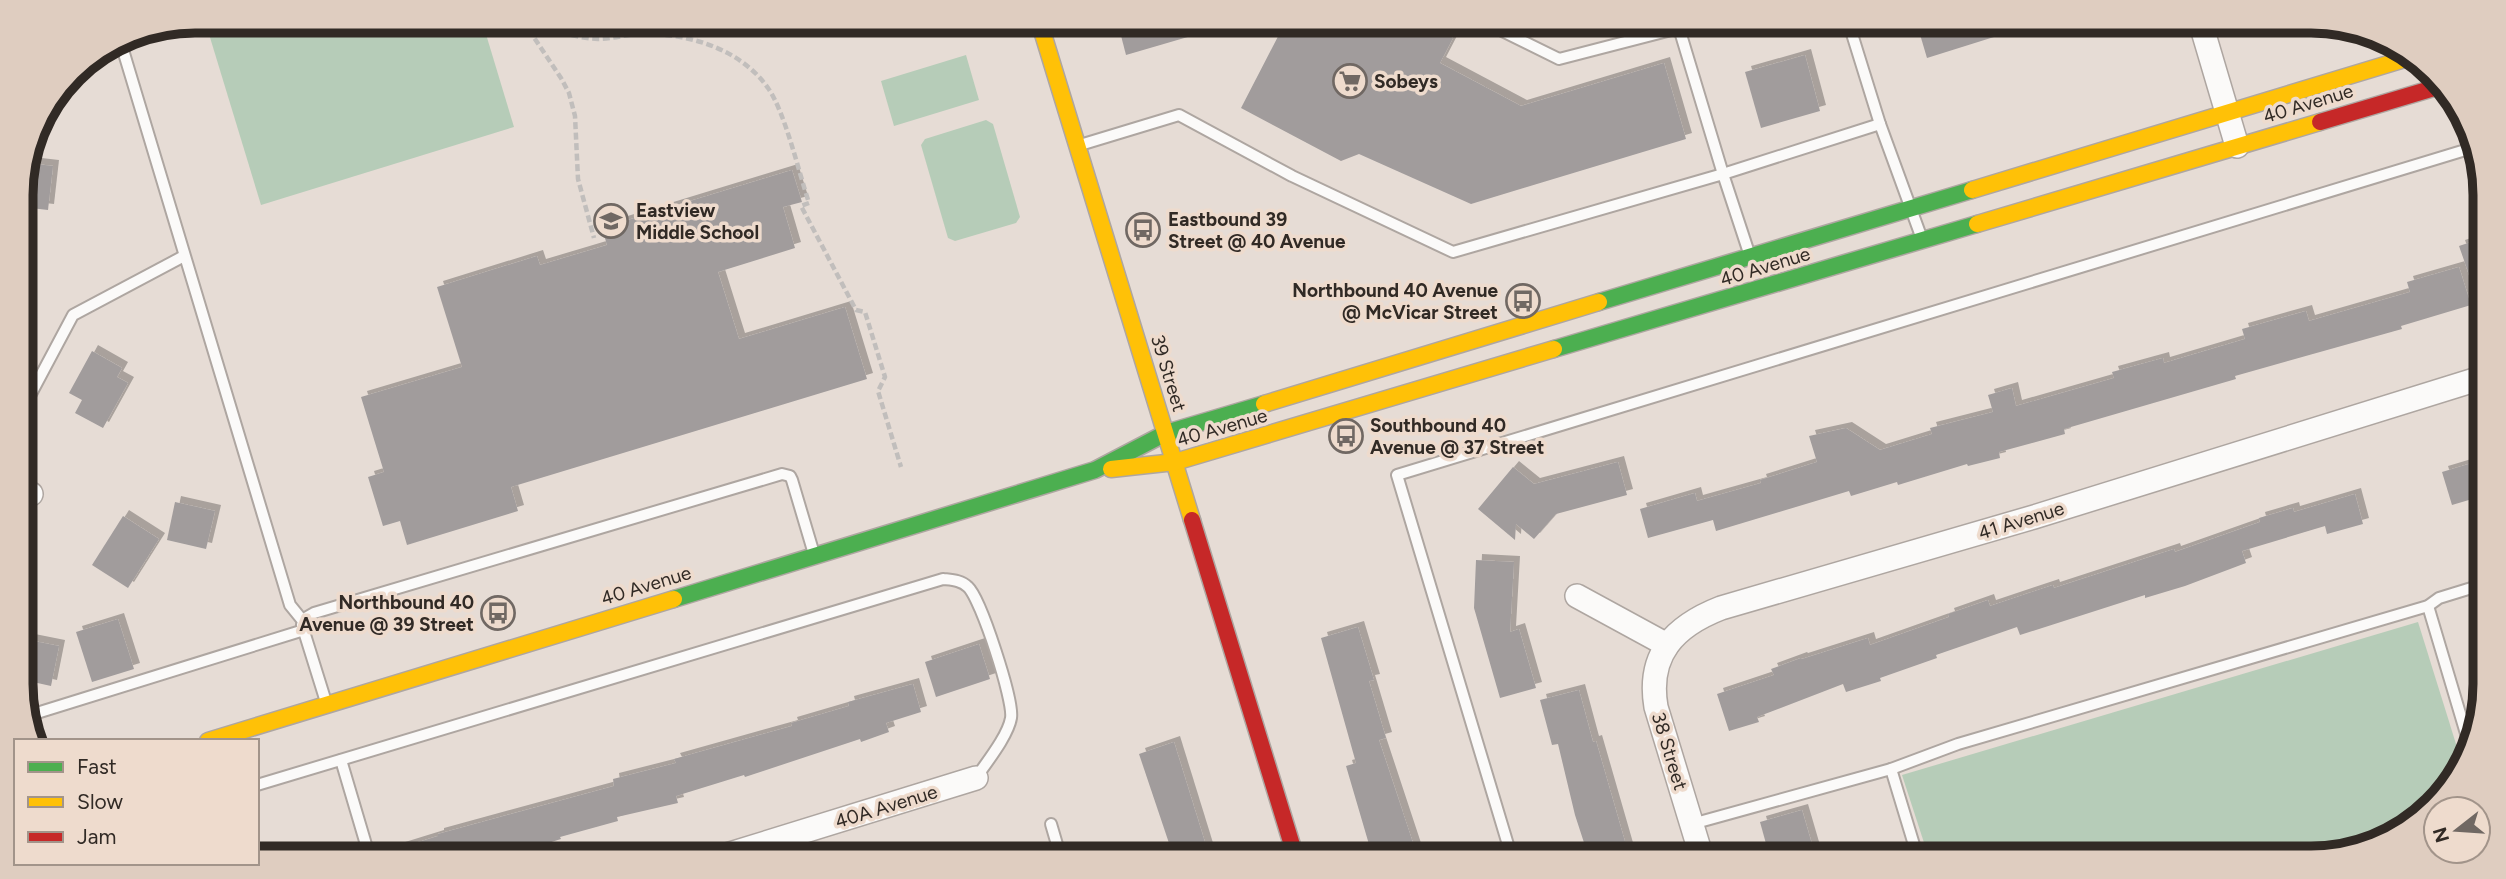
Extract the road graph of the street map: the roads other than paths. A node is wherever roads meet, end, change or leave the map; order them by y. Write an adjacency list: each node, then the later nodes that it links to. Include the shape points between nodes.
1 (1507, 33): 2 (lane, via 1559,59)
2 (1658, 33)
3 (1681, 33): 15 (lane)
4 (1852, 33): 11 (lane)
5 (2204, 33): 10 (street)
6 (1043, 34): 12 (main road, 39 Street)
7 (123, 51): 18 (lane)
8 (2400, 60): 10 (main road, 40 Avenue)
9 (2432, 89): 13 (main road, 40 Avenue)
10 (2228, 112): 13 (street); 16 (main road, 40 Avenue)
11 (1881, 124): 15 (lane); 16 (lane)
12 (1078, 146): 15 (lane, via 1179,114 1292,176 1452,252); 22 (main road, 39 Street)
13 (2238, 146): 17 (main road, 40 Avenue)
14 (2466, 150): 42 (lane, via 1397,475)
15 (1723, 174): 19 (lane)
16 (1912, 208): 17 (lane); 19 (main road, 40 Avenue)
17 (1923, 242): 23 (main road, 40 Avenue)
18 (184, 256): 21 (lane, via 73,315); 29 (lane, via 290,605)
19 (1749, 256): 22 (main road, 40 Avenue)
20 (2473, 380): 30 (street, 41 Avenue, via 2034,517 1721,608 1693,621)
21 (34, 389)
22 (1166, 433): 23 (main road, 39 Street); 24 (main road, 40 Avenue)
23 (1175, 462): 24 (main road, 40 Avenue); 41 (main road, 39 Street)
24 (1096, 470): 25 (main road, 40 Avenue)
25 (815, 555): 29 (lane, via 792,480 782,474 314,614); 31 (main road, 40 Avenue)
26 (2473, 588): 28 (lane)
27 (1577, 596): 30 (street)
28 (2428, 606): 33 (lane); 36 (lane, via 1958,744)
29 (303, 626): 31 (lane); 32 (lane)
30 (1667, 645): 40 (street, 38 Street, via 1655,670 1653,690)
31 (327, 705): 34 (main road, 40 Avenue)
32 (36, 713)
33 (2465, 731)
34 (215, 739)
35 (341, 760): 37 (lane, via 943,579 967,586 978,601 1011,710 1007,729); 38 (lane); 45 (lane)
36 (1891, 769): 40 (lane); 44 (lane)
37 (975, 778): 46 (street, 40A Avenue)
38 (259, 784)
39 (1051, 824): 47 (lane)
40 (1692, 824): 43 (street, 38 Street)
41 (1292, 845)
42 (1508, 845)
43 (1698, 845)
44 (1914, 845)
45 (366, 846)
46 (757, 846)
47 (1057, 846)

